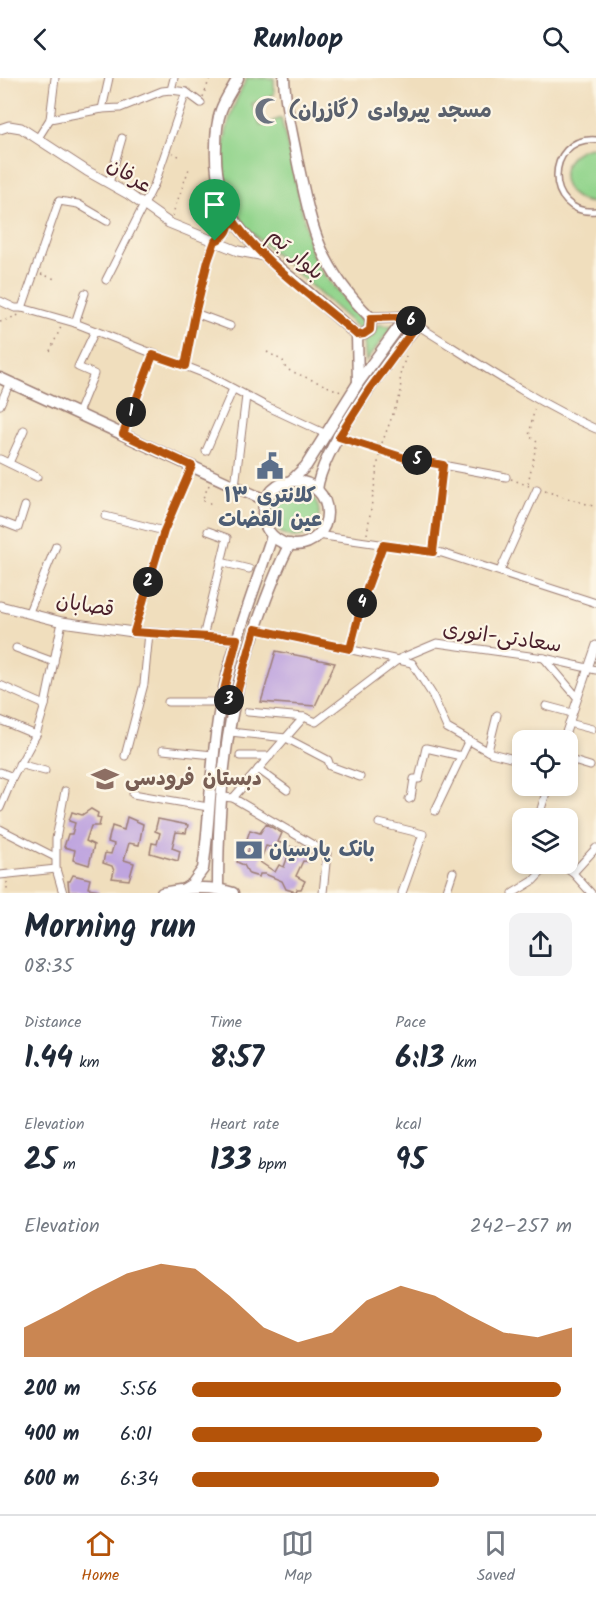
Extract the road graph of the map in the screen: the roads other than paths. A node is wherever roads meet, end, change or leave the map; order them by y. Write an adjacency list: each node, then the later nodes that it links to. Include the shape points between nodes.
1 (55, 78): 10 (street)
2 (109, 78): 9 (street)
3 (174, 78): 6 (street)
4 (238, 78): 18 (main road, بلوار بَم, via 221,110 216,135 217,179)
5 (284, 78): 28 (main road, بلوار بَم, via 310,219 320,248 339,284)
6 (171, 90): 7 (street); 9 (street, via 120,108)
7 (186, 92): 8 (street); 16 (street, via 155,183)
8 (201, 103)
9 (102, 109): 10 (street)
10 (50, 119): 12 (street)
11 (0, 129): 12 (street, عرفان, via 21,128)
12 (38, 138): 15 (street, عرفان)
13 (122, 138): 15 (street)
14 (596, 140): 17 (street, via 578,142 568,149 560,158 556,182 568,202 578,209)
15 (109, 183): 16 (street, عرفان)
16 (143, 206): 20 (street, عرفان, via 169,223); 22 (street)
17 (596, 211)
18 (231, 217): 20 (street, via 228,231); 21 (main road, بلوار بَم)
19 (107, 221): 25 (street, via 78,204 59,201)
20 (215, 241): 21 (street, عرفان); 26 (street)
21 (265, 256): 33 (main road, بلوار بَم)
22 (106, 280)
23 (85, 293): 29 (street)
24 (0, 301): 25 (street)
25 (22, 308): 29 (street)
26 (195, 314): 31 (street); 35 (street)
27 (406, 317): 28 (main road); 30 (main road); 37 (main road)
28 (371, 318): 33 (main road, via 370,330)
29 (75, 323): 32 (street)
30 (417, 325): 42 (street, via 537,399); 46 (main road)
31 (230, 326)
32 (95, 331): 34 (street); 41 (street, via 78,367 94,374)
33 (357, 335): 37 (main road)
34 (153, 355): 35 (street); 44 (street)
35 (185, 366): 38 (street)
36 (5, 380): 40 (street); 41 (main road)
37 (358, 383): 45 (main road)
38 (233, 389): 39 (street); 47 (street)
39 (246, 396): 45 (street); 54 (street)
40 (0, 405)
41 (78, 413): 44 (main road)
42 (596, 429)
43 (24, 430): 49 (street)
44 (123, 434): 54 (main road)
45 (326, 435): 52 (main road)
46 (339, 437): 51 (street, via 405,458); 56 (main road, via 319,475)
47 (206, 451)
48 (0, 459): 49 (street)
49 (9, 463): 50 (street)
50 (37, 477)
51 (506, 477)
52 (290, 482): 56 (main road); 57 (main road, via 272,491)
53 (183, 486): 61 (street)
54 (235, 486): 57 (main road)
55 (537, 489): 70 (street)
56 (317, 490): 64 (main road, via 326,508 326,518)
57 (265, 500): 63 (main road, via 263,518)
58 (25, 506): 60 (street, via 18,528)
59 (105, 516): 61 (street)
60 (0, 521)
61 (164, 531): 76 (street)
62 (208, 531): 68 (street, via 227,538)
63 (272, 536): 65 (main road); 79 (main road)
64 (317, 536): 65 (main road); 66 (street)
65 (290, 544): 75 (main road)
66 (383, 545): 70 (street, via 433,552); 82 (street)
67 (56, 546): 73 (street)
68 (221, 562): 69 (street); 78 (street)
69 (249, 569)
70 (500, 571): 71 (street)
71 (596, 603)
72 (0, 606): 73 (street, قصابان)
73 (29, 612): 74 (street, قصابان)
74 (62, 622): 76 (street, قصابان); 85 (street)
75 (255, 629): 82 (street); 91 (main road)
76 (134, 632): 77 (street, قصابان)
77 (149, 633): 78 (street, قصابان); 110 (street, via 144,684)
78 (203, 637): 79 (street, قصابان)
79 (237, 639): 90 (main road)
80 (596, 645): 86 (street)
81 (16, 648): 85 (street)
82 (350, 649): 84 (street)
83 (544, 658): 84 (street, سعادتی-انوری, via 437,643); 86 (street, سعادتی-انوری); 89 (street)
84 (399, 659): 98 (street, سعادتی-انوری, via 316,722); 106 (street, via 412,663 447,728)
85 (54, 662): 93 (street)
86 (587, 668): 87 (street, سعادتی-انوری); 89 (street)
87 (596, 670)
88 (0, 685): 93 (street)
89 (577, 697): 96 (street)
90 (221, 700): 91 (main road); 92 (street, via 177,706); 109 (main road)
91 (235, 700): 103 (main road)
92 (168, 702)
93 (45, 705): 104 (street)
94 (546, 706): 96 (street)
95 (248, 712): 98 (street)
96 (572, 713): 100 (street)
97 (497, 715): 108 (street)
98 (304, 717): 105 (street)
99 (0, 720): 104 (street)
100 (569, 723): 101 (street); 102 (street)
101 (592, 729)
102 (567, 730)
103 (230, 732): 105 (street); 126 (main road)
104 (36, 735): 116 (street)
105 (286, 738): 112 (street); 122 (street, via 328,760 330,766)
106 (469, 740): 108 (street); 113 (street)
107 (163, 750): 109 (street)
108 (488, 751): 114 (street)
109 (213, 755): 128 (main road)
110 (125, 756)
111 (240, 756): 112 (street)
112 (270, 756): 118 (street)
113 (461, 756): 127 (street, via 426,748 419,779 414,779); 130 (street)
114 (512, 758)
115 (578, 762): 117 (street)
116 (19, 764): 119 (street); 121 (street)
117 (590, 766)
118 (258, 770): 124 (street); 126 (street)
119 (45, 771)
120 (0, 772): 121 (street)
121 (12, 777): 129 (street)
122 (360, 777)
123 (65, 790): 134 (street)
124 (286, 790)
125 (133, 794): 128 (street)
126 (228, 797): 141 (main road, via 218,860); 146 (street, via 327,853)
127 (409, 799)
128 (208, 807): 142 (main road, via 203,868)
129 (0, 808)
130 (435, 811)
131 (380, 823): 147 (street, via 423,834)
132 (0, 829): 134 (street)
133 (596, 848): 135 (street)
134 (55, 857): 136 (street)
135 (578, 868)
136 (56, 869): 140 (street); 143 (street)
137 (453, 872): 148 (street)
138 (540, 874): 149 (street)
139 (574, 874): 150 (street)
140 (3, 875)
141 (218, 888): 142 (main road); 145 (main road)
142 (184, 889): 144 (main road)
143 (63, 893)
144 (162, 893)
145 (233, 893)
146 (322, 893)
147 (402, 893)
148 (446, 893)
149 (513, 893)
150 (591, 893)

